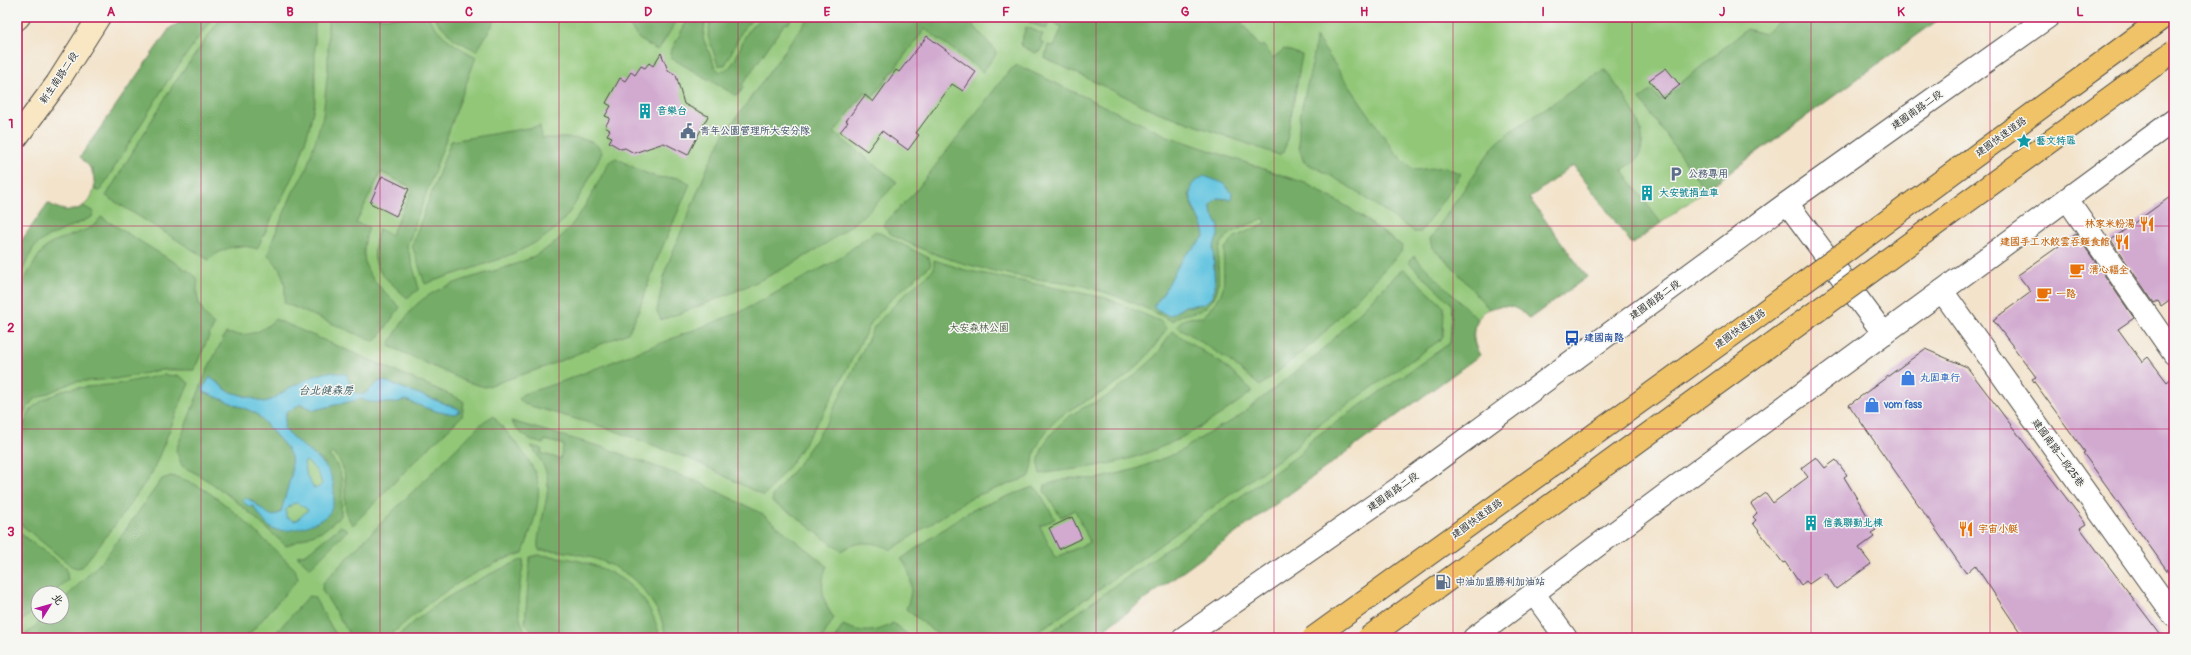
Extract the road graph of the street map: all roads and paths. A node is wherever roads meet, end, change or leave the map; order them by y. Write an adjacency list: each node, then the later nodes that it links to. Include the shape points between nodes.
1 (99, 17): 6 (main road, 新生南路二段, via 57,83)
2 (2048, 17): 8 (street, 建國南路二段)
3 (2164, 17): 15 (highway, 建國快速道路, bridge, via 1753,320)
4 (2174, 51): 16 (highway, bridge)
5 (2174, 120): 7 (street)
6 (17, 137)
7 (2067, 199): 9 (street); 11 (street)
8 (1787, 203): 10 (street); 14 (street, 建國南路二段, via 1409,481)
9 (1942, 291): 10 (street); 13 (street, 建國南路二段25巷)
10 (1884, 334): 12 (street)
11 (2174, 354)
12 (1534, 594): 17 (street); 18 (street)
13 (2174, 616)
14 (1182, 638)
15 (1313, 638)
16 (1368, 638)
17 (1474, 638)
18 (1566, 638)

